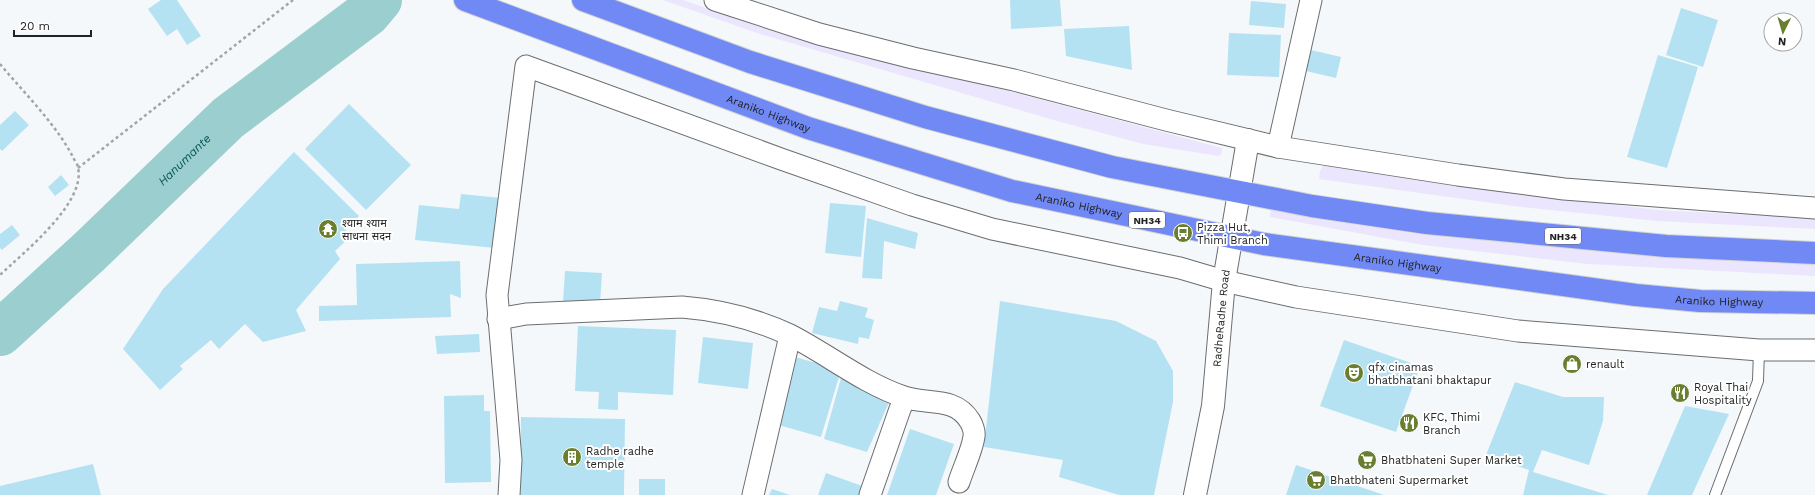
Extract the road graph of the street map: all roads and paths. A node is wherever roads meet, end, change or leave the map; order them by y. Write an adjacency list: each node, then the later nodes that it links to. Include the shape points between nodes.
1 (293, 0): 9 (path)
2 (465, 0): 12 (highway, Araniko Highway / NH34, via 718,96 837,137 1012,191)
3 (583, 0): 10 (highway, NH34, via 750,62 925,117 1112,167)
4 (715, 0): 7 (street, via 819,34 1014,80)
5 (1311, 0): 8 (street)
6 (0, 64): 9 (path, via 57,132)
7 (1248, 140): 8 (street); 10 (main road, RadheRadhe Road)
8 (1278, 147): 11 (street, via 1564,189)
9 (78, 168): 14 (path, via 77,185 69,204 48,230)
10 (1239, 192): 12 (main road, RadheRadhe Road); 13 (highway, NH34, via 1427,223 1666,246)
11 (1815, 208)
12 (1231, 238): 15 (main road, RadheRadhe Road); 16 (highway, Araniko Highway / NH34, via 1636,295 1700,301)
13 (1815, 253)
14 (0, 275)
15 (1224, 281): 17 (street, via 1180,268 992,229 781,159 526,66 497,295); 19 (street, via 1296,298 1518,331); 26 (main road, RadheRadhe Road, via 1213,406)
16 (1815, 303)
17 (498, 319): 18 (street, via 526,314 682,307 708,309 758,321); 23 (street, via 511,460)
18 (790, 336): 21 (street, via 869,382); 24 (street)
19 (1759, 350): 20 (street); 27 (lane, via 1758,381)
20 (1815, 350)
21 (905, 398): 22 (street, via 945,403 959,409 970,421 974,435); 25 (street)
22 (959, 482)
23 (509, 495)
24 (753, 495)
25 (870, 495)
26 (1195, 495)
27 (1715, 495)

